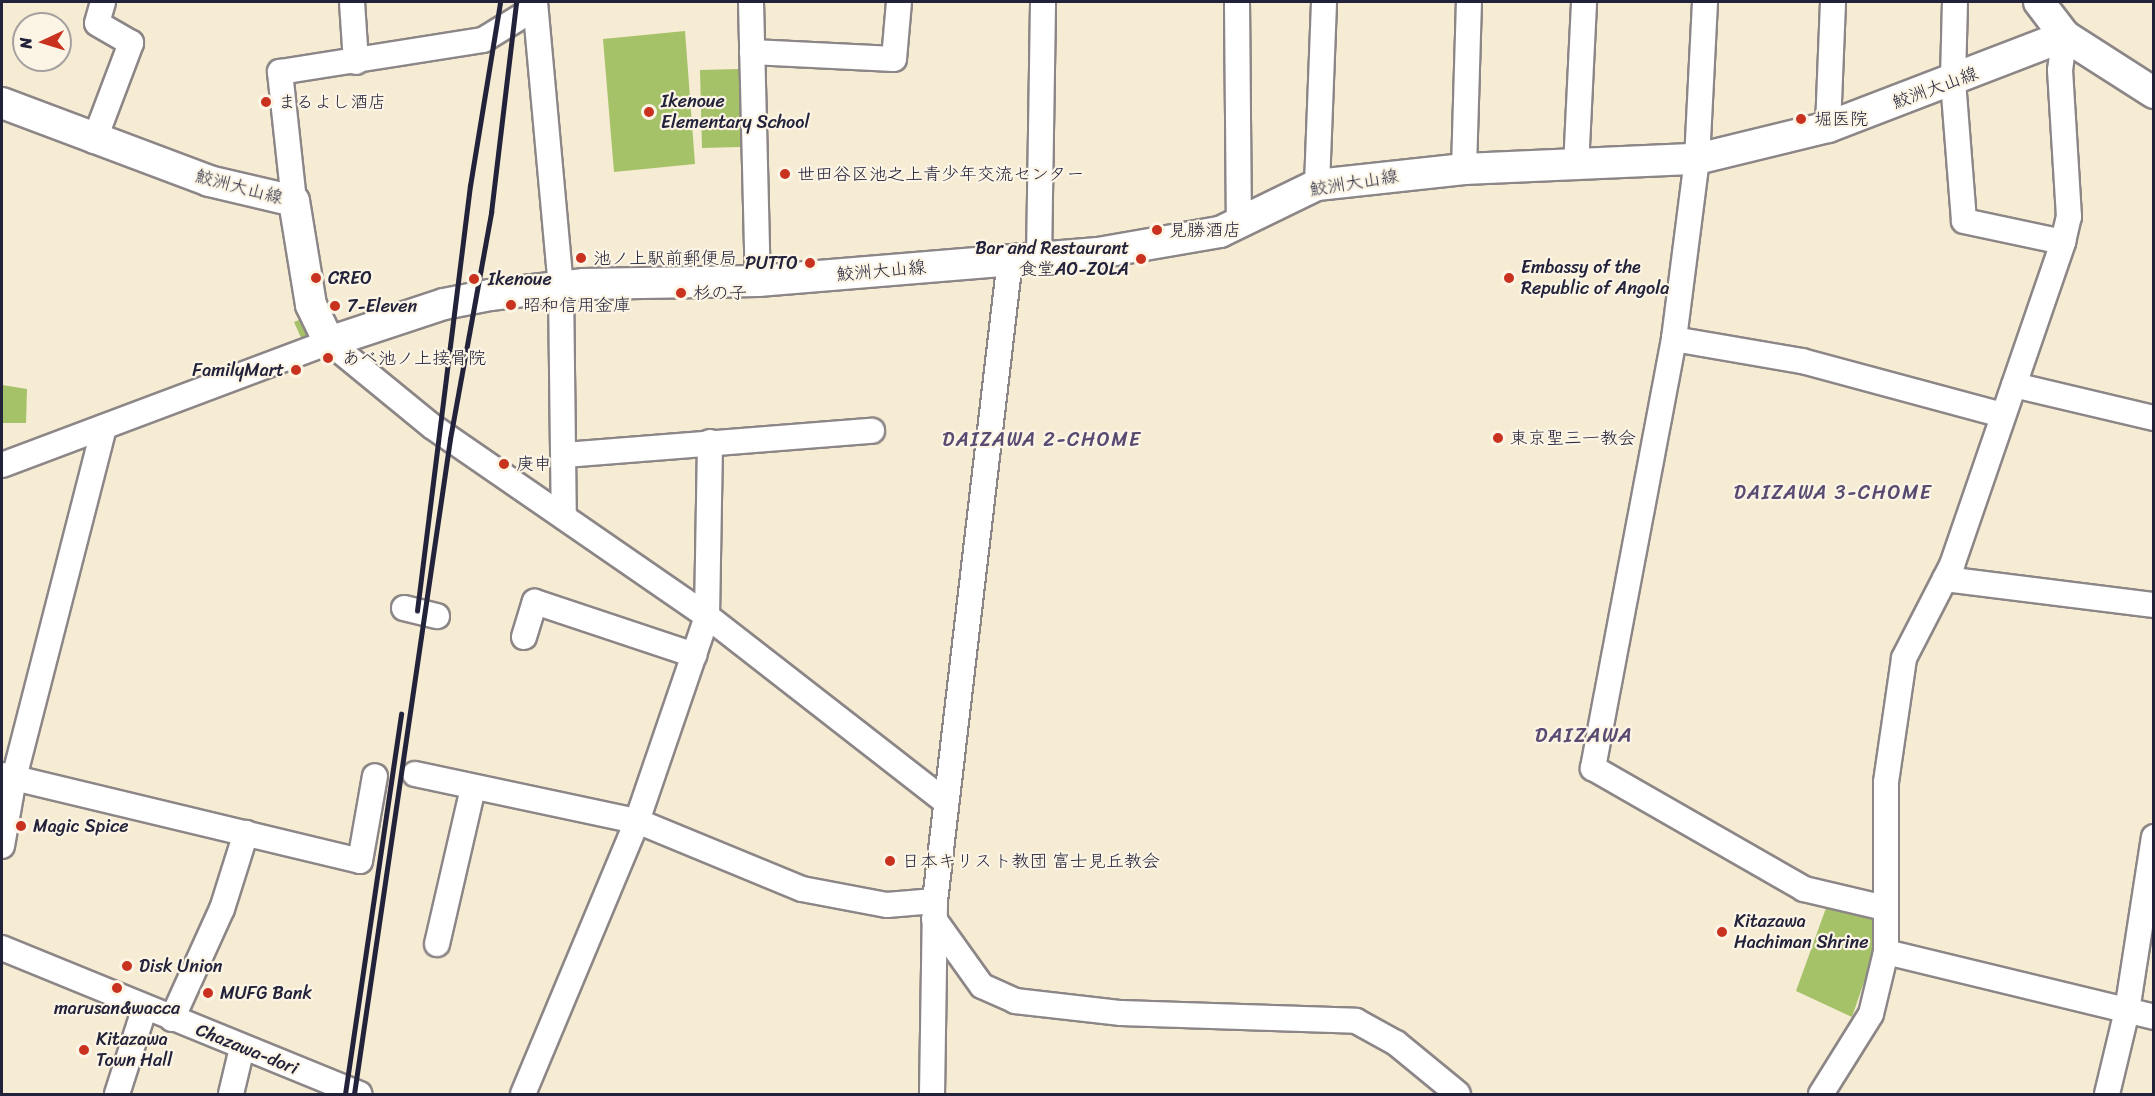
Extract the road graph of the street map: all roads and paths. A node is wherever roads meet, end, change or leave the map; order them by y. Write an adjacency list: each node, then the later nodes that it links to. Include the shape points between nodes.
1 (103, 2): 22 (street, via 97,23 131,43)
2 (352, 2): 17 (street)
3 (751, 2): 16 (street)
4 (898, 2): 16 (street, via 894,59)
5 (1043, 2): 30 (street)
6 (1237, 2): 28 (street)
7 (1324, 2): 26 (street)
8 (1469, 2): 25 (street)
9 (1584, 2): 24 (street)
10 (1705, 2): 23 (street)
11 (1833, 2): 21 (street)
12 (1956, 2): 18 (street)
13 (2039, 2): 15 (main road)
14 (535, 4): 17 (street, via 483,40); 32 (street)
15 (2065, 36): 18 (main road, 鮫洲大山線); 19 (main road); 29 (street, via 2060,70 2068,218)
16 (752, 52): 31 (street)
17 (356, 62): 27 (street, via 280,72)
18 (1953, 81): 21 (main road, 鮫洲大山線); 29 (street, via 1964,221)
19 (2154, 93)
20 (2, 103): 22 (main road, 鮫洲大山線)
21 (1828, 127): 23 (main road, 鮫洲大山線)
22 (94, 141): 27 (main road, 鮫洲大山線, via 209,181)
23 (1697, 159): 24 (main road, 鮫洲大山線); 33 (street)
24 (1576, 167): 25 (main road, 鮫洲大山線)
25 (1464, 169): 26 (main road, 鮫洲大山線)
26 (1317, 185): 28 (main road, 鮫洲大山線)
27 (294, 201): 34 (main road, 鮫洲大山線, via 311,304)
28 (1239, 222): 30 (main road, 鮫洲大山線, via 1173,244)
29 (2063, 242): 35 (street)
30 (1025, 260): 31 (main road, 鮫洲大山線); 55 (street)
31 (758, 281): 32 (main road, 鮫洲大山線)
32 (561, 287): 34 (main road, 鮫洲大山線, via 444,303); 41 (street)
33 (1674, 339): 36 (street, via 1802,361); 61 (street, via 1593,768 1804,889)
34 (329, 342): 38 (street); 43 (street, via 433,428)
35 (2014, 385): 36 (street); 37 (street)
36 (2002, 415): 44 (street)
37 (2154, 418)
38 (104, 427): 42 (street); 52 (street)
39 (872, 431): 40 (street)
40 (710, 442): 41 (street); 48 (street)
41 (564, 455): 43 (street)
42 (2, 465)
43 (564, 517): 48 (street)
44 (1944, 579): 45 (street); 61 (street, via 1905,658 1886,782)
45 (2154, 605)
46 (404, 608): 47 (street)
47 (437, 616)
48 (707, 616): 50 (street); 55 (street)
49 (524, 637): 50 (street, via 535,602)
50 (694, 655): 56 (street)
51 (415, 774): 54 (street)
52 (8, 776): 57 (street); 59 (street)
53 (375, 776): 57 (street, via 360,861)
54 (473, 788): 56 (street); 63 (street)
55 (945, 801): 62 (street)
56 (637, 821): 62 (street, via 802,889 887,905); 75 (street)
57 (246, 833): 69 (street, via 222,909)
58 (2154, 837): 60 (street)
59 (2, 846)
60 (2151, 871): 67 (street)
61 (1885, 908): 65 (street)
62 (934, 909): 76 (street); 77 (street, via 982,986 1015,1001 1121,1014 1341,1018 1378,1031)
63 (437, 944)
64 (2, 948): 66 (street, Chazawa-dori)
65 (1886, 952): 67 (street); 78 (street, via 1871,1014)
66 (145, 1007): 69 (street, Chazawa-dori); 72 (street)
67 (2127, 1011): 68 (street); 79 (street)
68 (2154, 1017)
69 (172, 1019): 70 (street, Chazawa-dori)
70 (242, 1048): 71 (street, Chazawa-dori); 73 (street)
71 (322, 1087): 74 (street, Chazawa-dori)
72 (117, 1095)
73 (231, 1095)
74 (359, 1095)
75 (523, 1095)
76 (932, 1095)
77 (1458, 1095)
78 (1821, 1095)
79 (2107, 1095)

